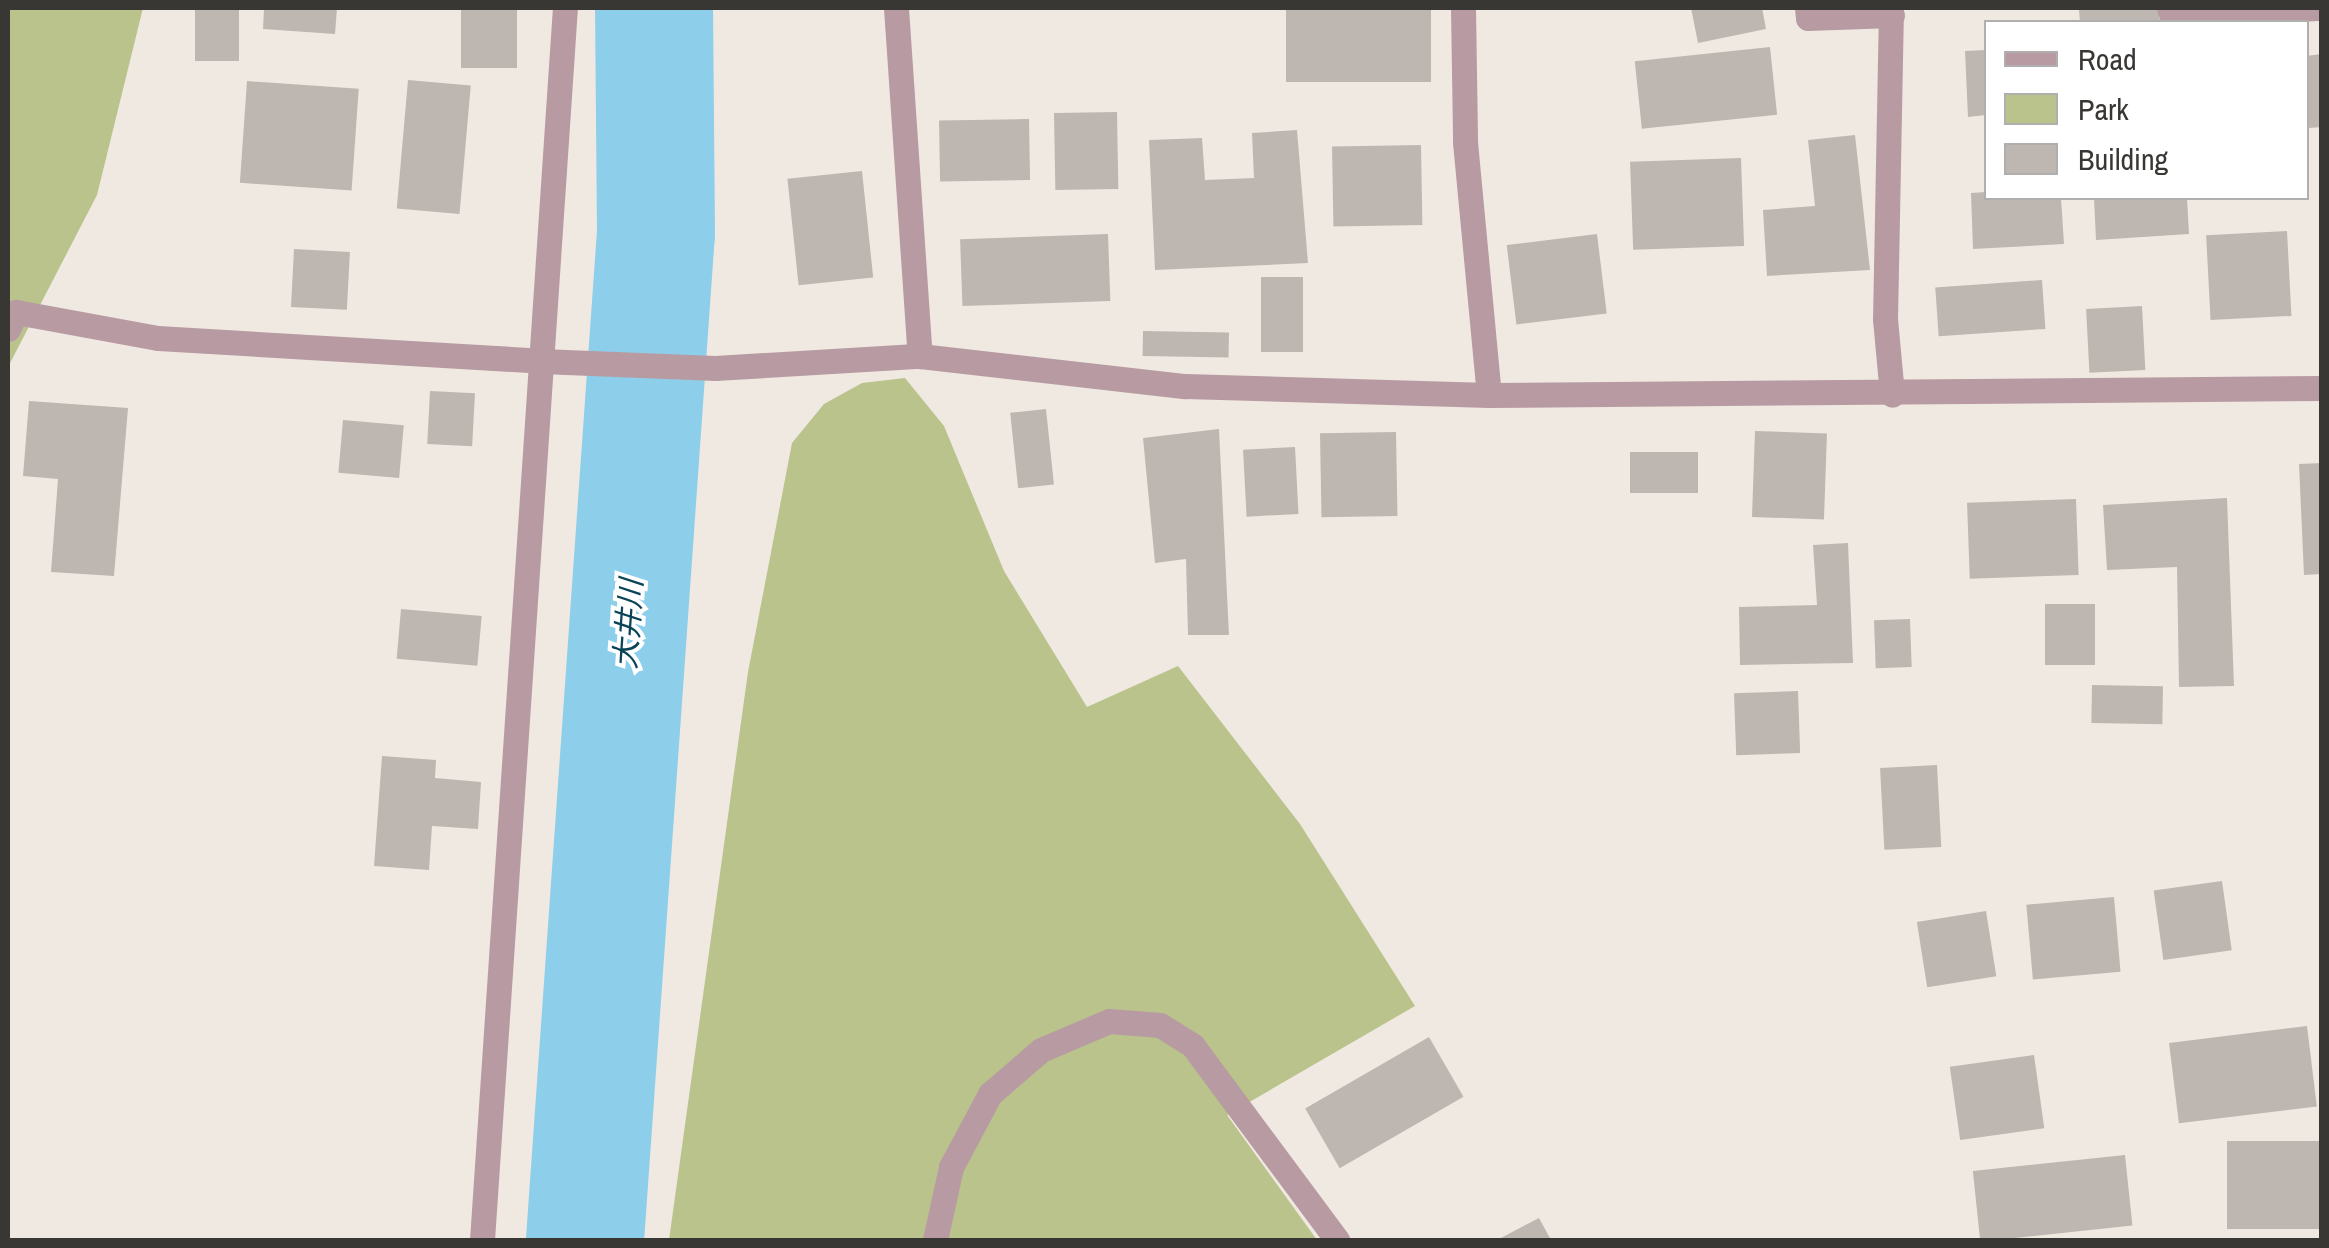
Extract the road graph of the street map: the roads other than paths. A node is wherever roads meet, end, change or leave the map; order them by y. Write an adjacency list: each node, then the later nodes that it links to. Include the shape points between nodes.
1 (565, 8): 10 (street)
2 (896, 8): 9 (street)
3 (1464, 8): 12 (street, via 1466,142)
4 (1806, 8): 7 (street, via 1808,18)
5 (2169, 8): 6 (street, via 2172,16)
6 (2322, 8)
7 (1892, 11): 13 (street, via 1885,319)
8 (8, 329): 10 (street, via 16,312 158,338)
9 (920, 356): 10 (street, via 715,368); 12 (street, via 1184,386)
10 (541, 361): 14 (street)
11 (2322, 388): 13 (street)
12 (1490, 395): 13 (street)
13 (1892, 395)
14 (482, 1240)
15 (935, 1240): 16 (street, via 951,1167 990,1094 1041,1050 1109,1021 1160,1026 1192,1046)
16 (1337, 1240)

